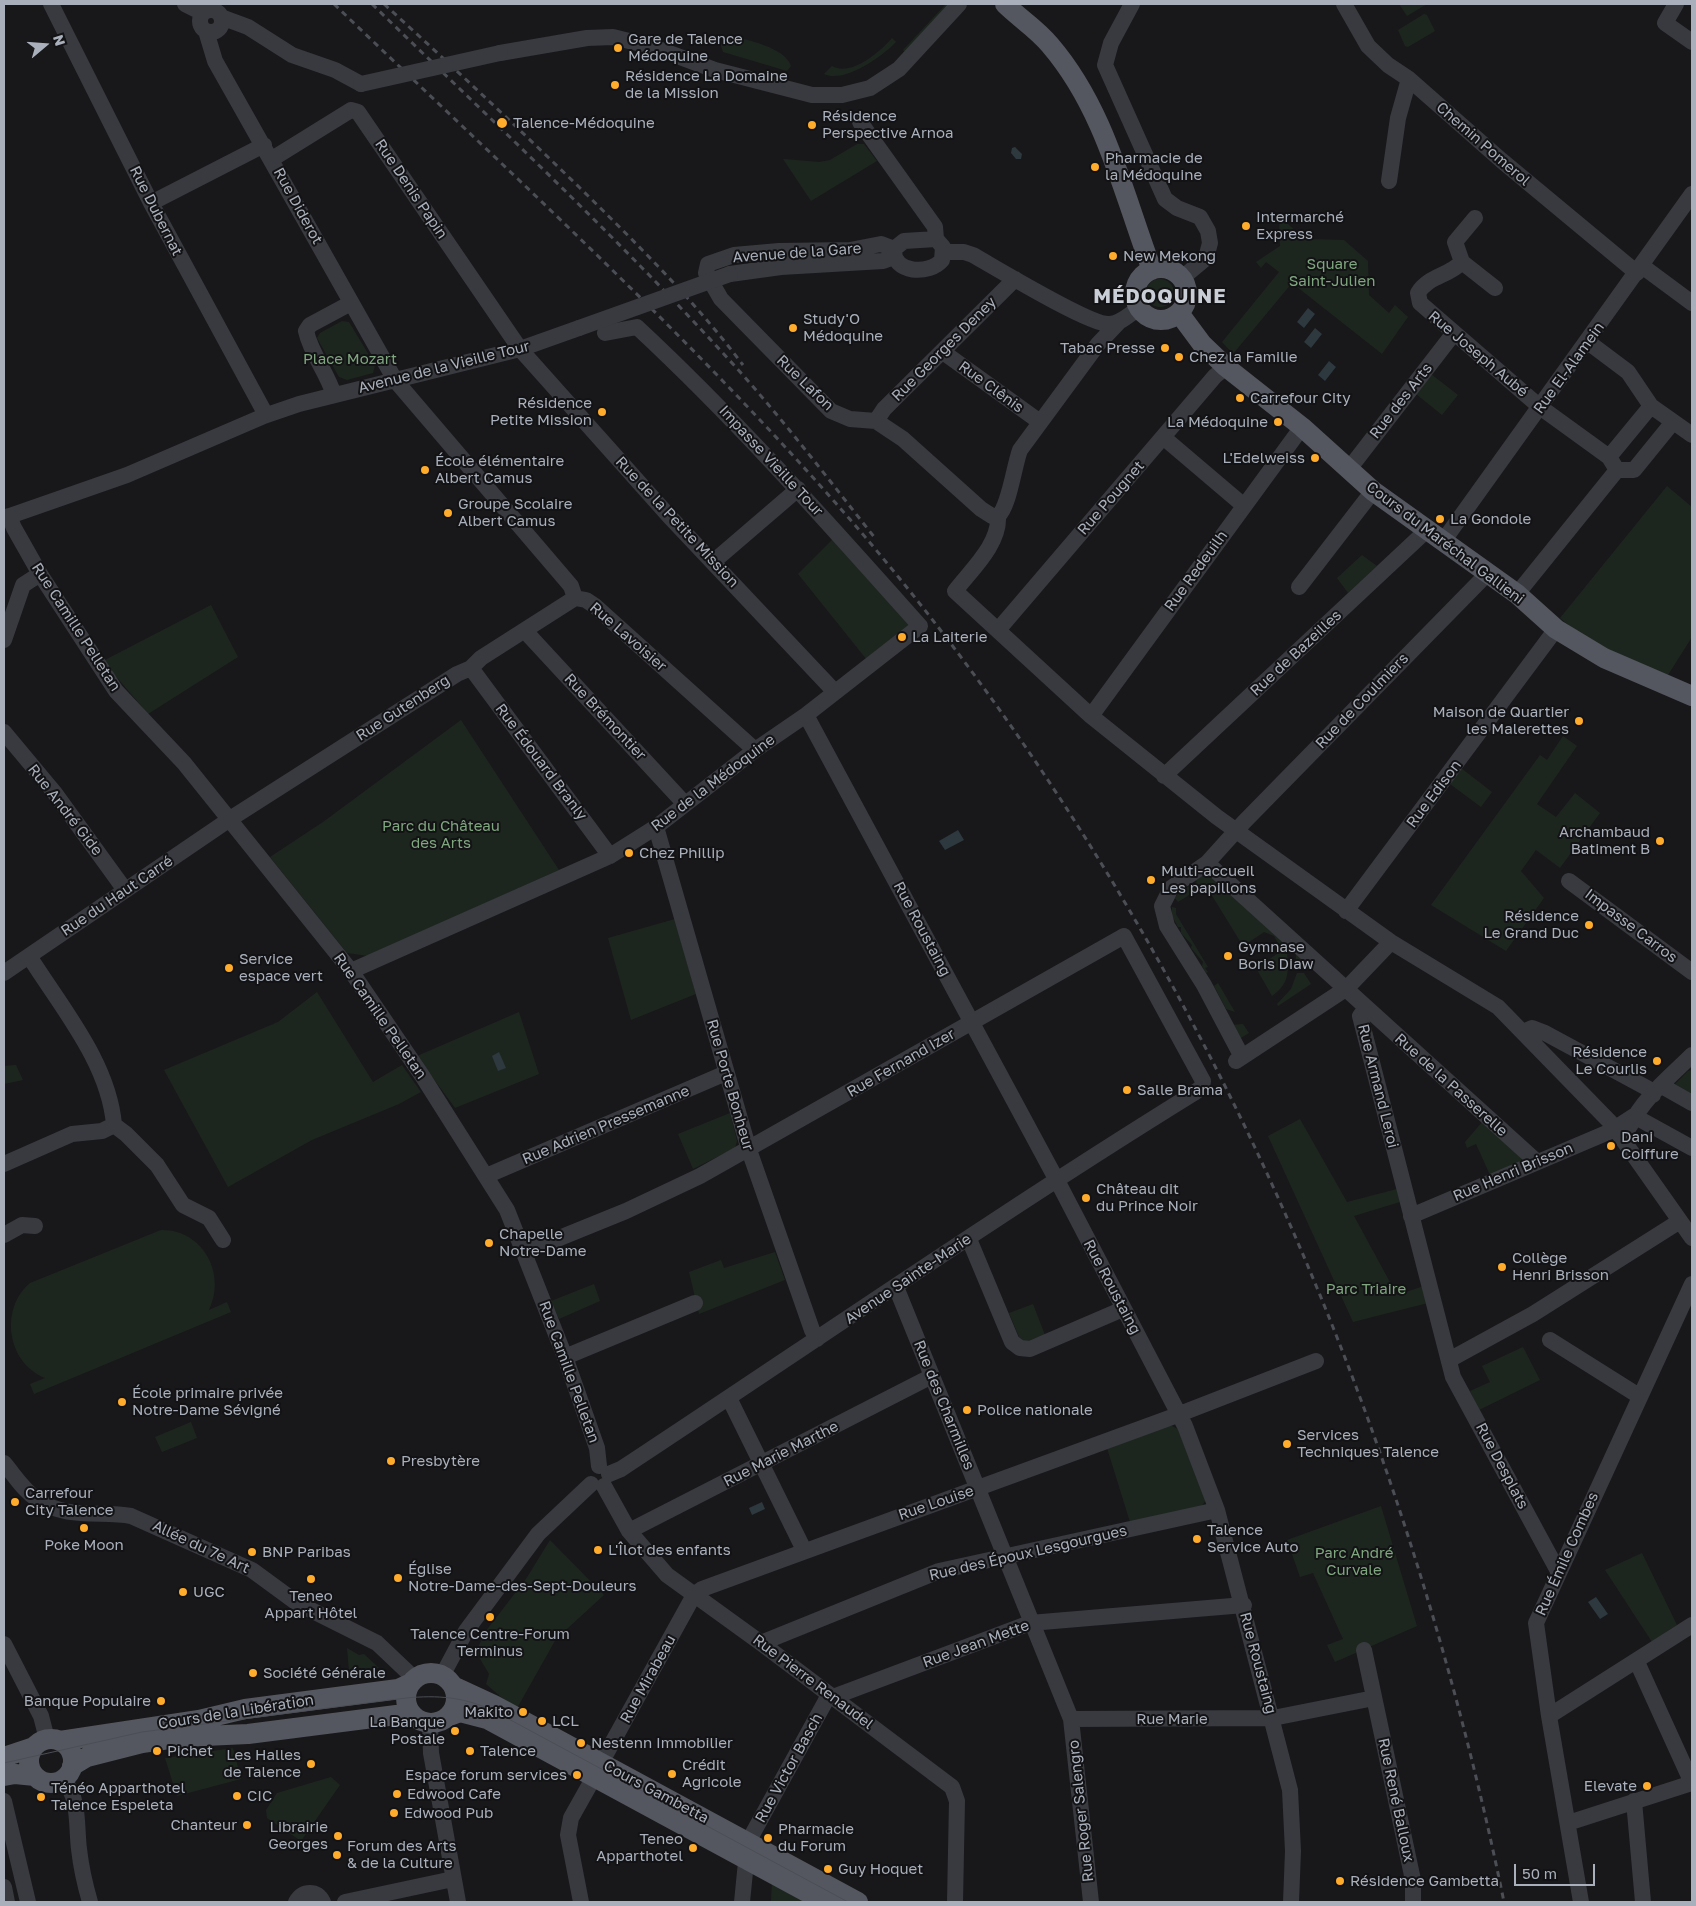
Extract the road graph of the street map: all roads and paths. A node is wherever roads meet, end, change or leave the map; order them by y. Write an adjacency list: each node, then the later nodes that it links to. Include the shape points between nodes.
1 (51, 4): 19 (street, Rue Dubernat)
2 (184, 4): 9 (street)
3 (959, 4): 10 (street, bridge, via 899,69 870,88 842,95 812,95 715,70 653,47 613,37 587,38 500,53 361,84 335,70 292,55 248,27)
4 (1005, 4): 11 (main road)
5 (1019, 4): 11 (main road)
6 (1132, 4): 27 (street, via 1111,43 1105,65 1165,199 1177,208 1200,216 1208,231 1210,243 1206,258)
7 (1344, 4): 14 (street, Chemin Pomerol, via 1368,46)
8 (1676, 4): 13 (street, via 1665,23)
9 (203, 13): 10 (street, via 215,11); 12 (street, via 200,23)
10 (221, 17): 12 (street, via 217,30)
11 (1030, 25): 24 (main road, via 1050,44 1065,66 1104,135)
12 (206, 31): 16 (street, Rue Diderot, via 215,61)
13 (1692, 42)
14 (1408, 79): 17 (street, via 1398,118); 25 (street, Chemin Pomerol, via 1501,160)
15 (860, 122): 21 (street, via 935,226)
16 (268, 152): 19 (street, Rue Denis Papin); 30 (street, Rue Diderot); 38 (street, Rue Denis Papin, via 351,110 358,112)
17 (1389, 181)
18 (1692, 194): 25 (street, Rue El-Alamein)
19 (151, 203): 45 (street, Rue Dubernat)
20 (1475, 218): 23 (street, via 1455,242)
21 (939, 246): 22 (street, Avenue de la Vieille Tour, via 904,241); 22 (street, via 942,260 934,267 907,269 898,264); 28 (street, via 973,255)
22 (894, 253): 26 (street, Avenue de la Gare, via 881,244 850,250 734,255 708,264); 38 (street, Avenue de la Vieille Tour, bridge, via 883,261 781,267 730,274)
23 (1462, 262): 29 (street); 36 (street, Rue Joseph Aubé, via 1425,284 1418,293 1423,308)
24 (1152, 270): 27 (main road, via 1168,269); 32 (main road, via 1136,286)
25 (1639, 270): 31 (street, Chemin Pomerol); 37 (street, Rue El-Alamein)
26 (706, 273): 46 (street, Rue Lafon, via 721,299 831,412 850,419)
27 (1182, 278): 33 (main road, via 1187,292)
28 (1015, 279): 34 (street, via 1100,322 1108,325); 39 (street, Rue Georges Deney)
29 (1495, 288)
30 (351, 303): 41 (street, Rue Diderot); 42 (street, via 306,331)
31 (1692, 303)
32 (1139, 308): 33 (main road, via 1145,315 1162,320); 34 (street)
33 (1178, 314): 40 (main road, Cours du Maréchal Gallieni)
34 (1118, 323): 47 (street, via 1098,344)
35 (605, 333): 54 (street, Impasse Vieille Tour, via 637,327 733,419)
36 (1454, 333): 44 (street, Rue Joseph Aubé); 53 (street, Rue des Arts)
37 (1588, 342): 43 (street, via 1628,372); 44 (street, Rue El-Alamein)
38 (520, 349): 41 (street, Avenue de la Vieille Tour); 60 (street, Rue de la Petite Mission)
39 (943, 352): 46 (street, Rue Georges Deney, via 884,409); 47 (street, Rue Clênis)
40 (1226, 367): 49 (main road, Cours du Maréchal Gallieni); 51 (street, Rue Pougnet)
41 (395, 380): 42 (street, Avenue de la Vieille Tour); 65 (street, Rue Lavoisier, via 571,586)
42 (334, 395): 45 (street, Avenue de la Vieille Tour)
43 (1651, 406): 48 (street); 52 (street)
44 (1540, 407): 52 (street, Rue Joseph Aubé); 59 (street, Rue El-Alamein)
45 (266, 415): 58 (street, Avenue de la Vieille Tour, via 126,475)
46 (876, 422): 57 (street, Rue Lafon, via 903,438 981,509)
47 (1040, 422): 57 (street, via 1020,450 1007,502)
48 (1673, 422): 50 (street); 52 (street, via 1634,470)
49 (1302, 427): 53 (main road, Cours du Maréchal Gallieni); 56 (street, Rue Redeuilh)
50 (1692, 435)
51 (1164, 437): 56 (street); 68 (street, Rue Pougnet)
52 (1613, 463): 64 (street)
53 (1349, 469): 55 (main road, Cours du Maréchal Gallieni)
54 (798, 489): 60 (street); 66 (street, Impasse Vieille Tour)
55 (1373, 491): 59 (main road, Cours du Maréchal Gallieni); 63 (street)
56 (1243, 505): 75 (street, Rue Redeuilh)
57 (998, 516): 68 (street, via 999,528 990,544 955,591)
58 (7, 517): 62 (street, Rue Camille Pelletan)
59 (1435, 535): 61 (main road, Cours du Maréchal Gallieni); 78 (street, Rue de Bazeilles)
60 (713, 562): 72 (street, Rue de la Petite Mission)
61 (1488, 573): 64 (main road, Cours du Maréchal Gallieni); 82 (street, Rue de Coulmiers)
62 (40, 574): 70 (street, via 23,585); 80 (street, Rue Camille Pelletan, via 116,691 184,763)
63 (1299, 586)
64 (1517, 594): 67 (main road, Cours du Maréchal Gallieni)
65 (575, 598): 69 (street, Rue Gutenberg); 77 (street, Rue Lavoisier, via 595,606)
66 (920, 626): 72 (street, Rue de la Médoquine)
67 (1556, 629): 73 (main road, Cours du Maréchal Gallieni, via 1598,656); 87 (street, Rue Edison)
68 (998, 630): 75 (street)
69 (525, 631): 71 (street, Rue Gutenberg, via 481,658); 79 (street, Rue Brémontier)
70 (4, 640)
71 (471, 668): 80 (street, Rue Gutenberg); 83 (street, Rue Édouard Branly)
72 (835, 692): 74 (street, Rue de la Médoquine)
73 (1692, 696)
74 (806, 715): 77 (street, Rue de la Médoquine); 95 (street, Rue Roustaing)
75 (1091, 716): 78 (street)
76 (4, 732): 86 (street, Rue André Gide, via 54,792)
77 (755, 750): 79 (street, Rue de la Médoquine)
78 (1164, 776): 82 (street)
79 (686, 804): 81 (street, Rue de la Médoquine)
80 (230, 819): 86 (street, Rue du Haut Carré); 90 (street, Rue Camille Pelletan)
81 (656, 827): 83 (street, Rue de la Médoquine); 98 (street, Rue Porte Bonheur)
82 (1237, 830): 84 (street); 87 (street)
83 (610, 856): 90 (street, Rue de la Médoquine)
84 (1207, 863): 93 (street, Rue Armand Leroi); 93 (street, via 1171,888 1164,900 1162,913 1204,985 1239,1059)
85 (1569, 880): 91 (street, Impasse Carros)
86 (125, 890): 89 (street, Rue du Haut Carré)
87 (1346, 911): 88 (street)
88 (1391, 942): 93 (street); 96 (street, via 1498,1008)
89 (29, 956): 92 (street, Rue du Haut Carré); 103 (street, via 97,1068 113,1105)
90 (351, 971): 109 (street, Rue Camille Pelletan)
91 (1692, 972)
92 (4, 973)
93 (1347, 988): 94 (street, Rue Armand Leroi)
94 (1366, 1008): 107 (street, Rue de la Passerelle); 111 (street, Rue Armand Leroi, via 1360,1016)
95 (972, 1022): 99 (street, Rue Fernand Izer, via 1124,936); 106 (street, Rue Fernand Izer); 110 (street, Rue Roustaing)
96 (1523, 1032): 100 (street, via 1532,1028 1545,1033 1647,1088); 104 (street)
97 (1692, 1055): 100 (street)
98 (726, 1073): 106 (street, Rue Porte Bonheur); 109 (street, Rue Adrien Pressemanne)
99 (1203, 1081): 110 (street, Avenue Sainte-Marie, via 1202,1087 1194,1093)
100 (1657, 1090): 101 (street); 102 (street)
101 (1692, 1103)
102 (1634, 1116): 104 (street, via 1628,1131); 105 (street)
103 (114, 1125): 108 (street, via 102,1131 72,1134); 117 (street, via 156,1165 183,1205 209,1218)
104 (1618, 1132): 107 (street, Rue Henri Brisson); 112 (street)
105 (1692, 1148)
106 (748, 1150): 118 (street, Rue Fernand Izer, via 670,1191); 123 (street, Rue Porte Bonheur, via 812,1330)
107 (1537, 1162): 111 (street, Rue Henri Brisson)
108 (4, 1164)
109 (486, 1176): 118 (street, Rue Camille Pelletan, via 507,1210)
110 (1056, 1180): 116 (street, Avenue Sainte-Marie); 122 (street, Rue Roustaing)
111 (1411, 1216): 126 (street, Rue Armand Leroi)
112 (1680, 1221): 115 (street); 126 (street, via 1534,1314)
113 (35, 1226): 114 (street, via 22,1225)
114 (4, 1235)
115 (1692, 1238)
116 (969, 1239): 120 (street, Avenue Sainte-Marie); 122 (street, via 1012,1342 1020,1348 1030,1349)
117 (223, 1240)
118 (524, 1252): 125 (street, Rue Camille Pelletan)
119 (1692, 1284): 129 (street, Rue Émile Combes)
120 (896, 1287): 123 (street, Avenue Sainte-Marie); 128 (street, Rue des Charmilles)
121 (695, 1303): 125 (street)
122 (1123, 1309): 131 (street, Rue Roustaing)
123 (818, 1339): 130 (street, Avenue Sainte-Marie)
124 (1550, 1340): 129 (street)
125 (565, 1357): 134 (street, Rue Camille Pelletan, via 597,1448)
126 (1449, 1360): 140 (street, Rue Desplats, via 1453,1377)
127 (1316, 1361): 131 (street, Rue Louise)
128 (932, 1376): 133 (street, Rue Marie Marthe); 135 (street, Rue des Charmilles)
129 (1639, 1396): 140 (street, Rue Émile Combes)
130 (729, 1398): 133 (street); 134 (street, Avenue Sainte-Marie, via 621,1469)
131 (1179, 1414): 135 (street, Rue Louise); 136 (street, Rue Roustaing)
132 (4, 1463): 149 (street, Allée du 7e Art, via 25,1489 53,1509 132,1516 252,1570 297,1602 377,1643)
133 (762, 1464): 137 (street, Rue Marie Marthe); 138 (street)
134 (601, 1478): 137 (street, Rue Pierre Renaudel); 150 (street, via 538,1534 466,1631)
135 (978, 1489): 138 (street, Rue Louise); 139 (street, Rue des Charmilles)
136 (1217, 1510): 139 (street, Rue des Époux Lesgourgues); 142 (street, Rue Roustaing)
137 (629, 1531): 141 (street, Rue Pierre Renaudel, via 667,1575)
138 (804, 1550): 141 (street, Rue Louise)
139 (1004, 1556): 143 (street, Rue des Charmilles); 145 (street, Rue des Époux Lesgourgues, via 939,1571)
140 (1558, 1571): 154 (street, Rue Émile Combes, via 1536,1623)
141 (694, 1594): 145 (street, Rue Pierre Renaudel); 160 (street, Rue Mirabeau)
142 (1244, 1605): 143 (street, Rue Jean Mette); 155 (street, Rue Roustaing)
143 (1030, 1623): 151 (street, Rue Jean Mette); 156 (street, Rue des Charmilles)
144 (1692, 1624): 148 (street)
145 (760, 1643): 151 (street, Rue Pierre Renaudel)
146 (4, 1644): 158 (street, via 41,1716)
147 (1364, 1650): 152 (street, Rue René Balloux)
148 (1637, 1662): 154 (street); 164 (street)
149 (413, 1681): 150 (main road, via 428,1673); 157 (main road, via 406,1698 409,1711); 158 (main road, Cours de la Libération, via 398,1689 245,1708 199,1720)
150 (447, 1681): 153 (main road, via 455,1703); 160 (main road, Cours Gambetta, via 494,1705)
151 (831, 1696): 168 (street, Rue Victor Basch); 182 (street, Rue Pierre Renaudel, via 952,1787 956,1794)
152 (1374, 1698): 155 (street); 185 (street, Rue René Balloux, via 1413,1880)
153 (449, 1716): 157 (main road, via 440,1722); 160 (main road, Cours Gambetta, via 460,1712 486,1719)
154 (1549, 1716): 167 (street, Rue Émile Combes)
155 (1273, 1718): 156 (street, Rue Marie); 184 (street, Rue Roustaing, via 1290,1790 1294,1851)
156 (1070, 1719): 183 (street, Rue Roger Salengro)
157 (422, 1720): 161 (main road, Cours de la Libération, via 404,1714 248,1734 150,1742 87,1757); 169 (street, via 431,1753)
158 (47, 1742): 159 (main road, Cours de la Libération); 161 (main road, via 71,1753); 163 (main road, via 29,1763)
159 (4, 1757)
160 (598, 1770): 168 (main road, Cours Gambetta); 178 (street, Rue Mirabeau, via 571,1818 568,1835)
161 (68, 1772): 163 (main road, via 52,1783); 173 (street)
162 (4, 1776): 163 (main road)
163 (35, 1776)
164 (1692, 1783): 166 (street)
165 (4, 1801): 172 (street)
166 (1634, 1802): 167 (street); 187 (street)
167 (1568, 1823): 186 (street, Rue Émile Combes)
168 (748, 1851): 179 (street); 180 (main road, Cours Gambetta); 181 (main road, Cours Gambetta)
169 (453, 1879): 176 (street); 177 (street)
170 (4, 1887): 171 (street)
171 (8, 1902)
172 (28, 1902)
173 (90, 1902)
174 (296, 1902): 175 (street, via 308,1893 317,1895)
175 (323, 1902)
176 (345, 1902)
177 (458, 1902)
178 (581, 1902)
179 (742, 1902)
180 (825, 1902)
181 (858, 1902)
182 (955, 1902)
183 (1090, 1902)
184 (1291, 1902)
185 (1413, 1902)
186 (1581, 1902)
187 (1643, 1902)

